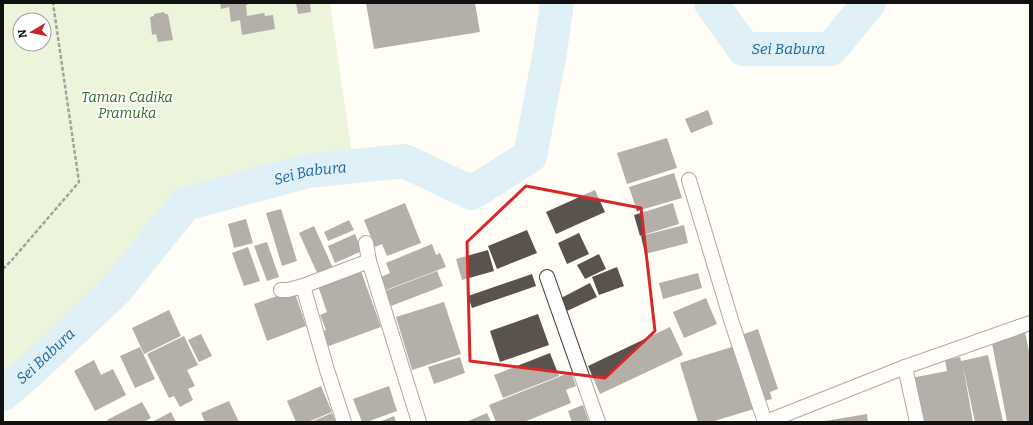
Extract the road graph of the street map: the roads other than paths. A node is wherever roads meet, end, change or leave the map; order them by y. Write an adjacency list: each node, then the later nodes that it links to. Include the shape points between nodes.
1 (689, 180): 12 (street)
2 (366, 243): 3 (street)
3 (370, 261): 5 (street); 10 (street)
4 (547, 277): 11 (street)
5 (303, 286): 6 (street); 9 (street)
6 (281, 290)
7 (1030, 324): 8 (street)
8 (905, 368): 12 (street); 13 (street)
9 (344, 422)
10 (418, 422)
11 (598, 422)
12 (765, 422)
13 (917, 422)

